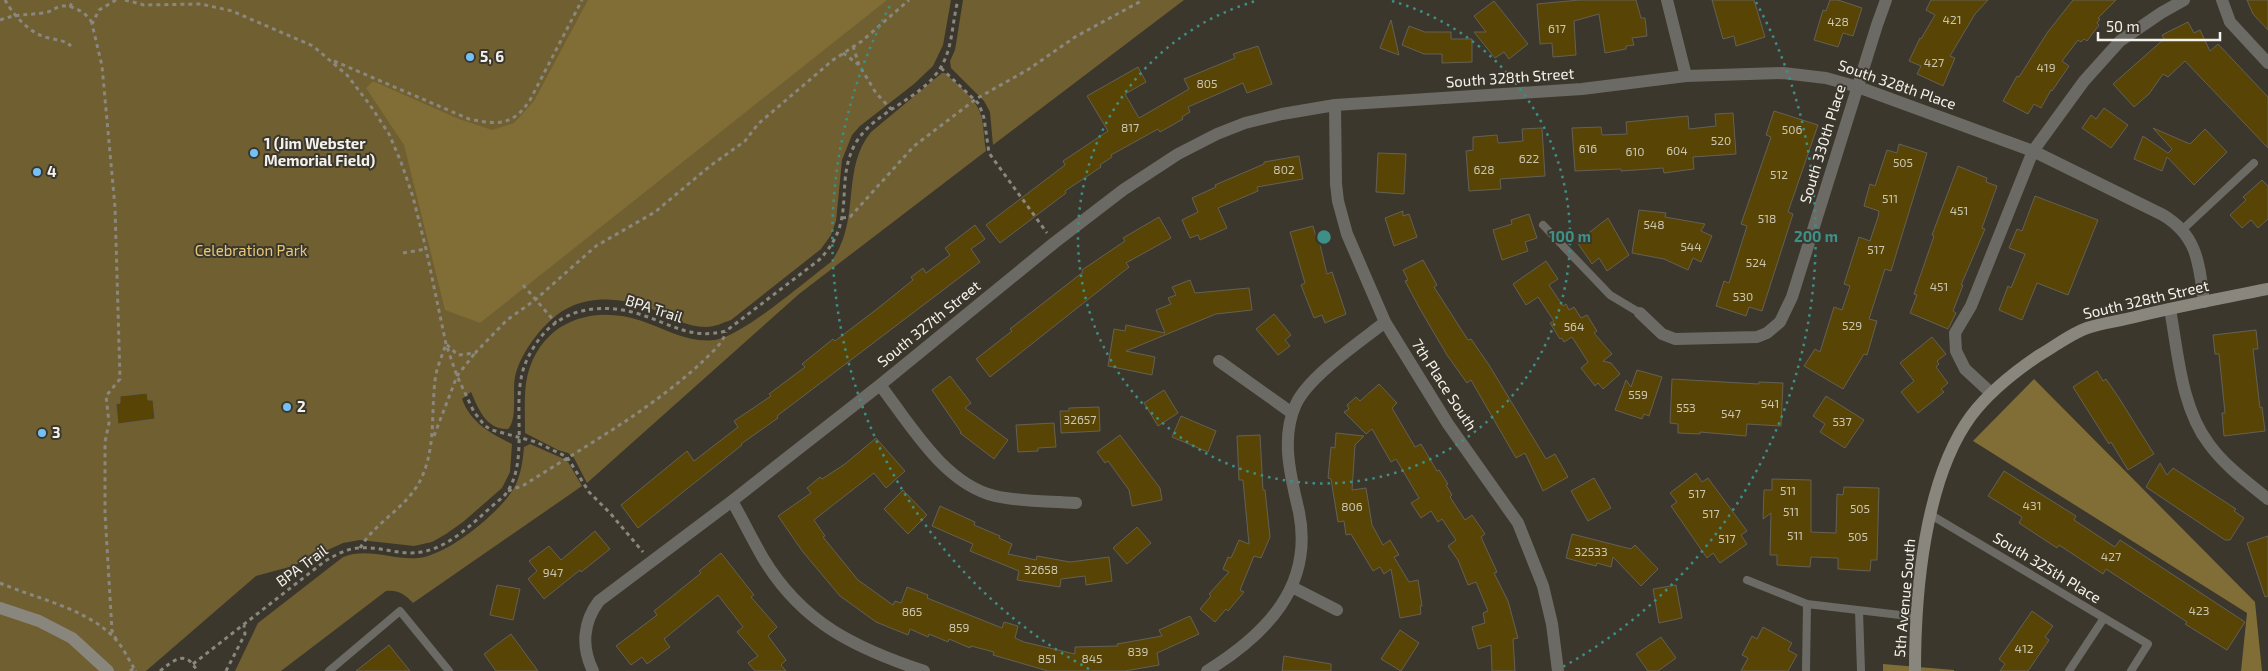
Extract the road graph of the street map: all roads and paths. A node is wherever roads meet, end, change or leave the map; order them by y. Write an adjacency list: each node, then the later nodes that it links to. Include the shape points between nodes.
1 (4, 0): 14 (path)
2 (73, 0): 13 (path)
3 (116, 0): 16 (path, via 99,10)
4 (125, 0): 20 (path, via 144,5 193,3 218,7 288,34 313,46)
5 (582, 0): 20 (path, via 526,106 513,119 502,123 469,119)
6 (909, 0): 18 (path)
7 (958, 0): 23 (path, via 950,44)
8 (1144, 0): 26 (path, via 1075,37 1029,69)
9 (1667, 0): 24 (street)
10 (1886, 0): 25 (street, South 330th Place)
11 (2184, 0): 29 (street, via 2120,41 2084,80)
12 (2222, 0): 21 (street, via 2230,22)
13 (70, 7): 14 (path, via 62,6 45,13); 16 (path, via 83,13)
14 (15, 14): 15 (path); 17 (path, via 29,30)
15 (0, 20)
16 (92, 24): 74 (path, via 102,66 115,207 120,379 106,396 109,423 104,465 109,593 112,631)
17 (71, 46)
18 (854, 46): 19 (path); 22 (path)
19 (843, 54): 22 (path); 39 (path, via 758,124 745,141 655,212 596,246)
20 (331, 60): 35 (path, via 347,75 388,134 413,197)
21 (2268, 63)
22 (859, 66): 28 (path)
23 (941, 68): 26 (path); 28 (path)
24 (1686, 76): 25 (street, South 328th Place, via 1782,73 1826,78); 27 (street, South 328th Street, via 1582,89)
25 (1858, 87): 29 (street, South 328th Place); 42 (street, South 330th Place, via 1792,297 1773,328 1767,334 1748,338 1675,339 1662,334)
26 (976, 99): 31 (path, via 914,146 850,217); 34 (path, via 984,118 989,153)
27 (1335, 105): 34 (street, South 327th Street, via 1245,123 1217,134 1178,154 1123,190); 44 (street, 7th Place South, via 1338,201 1347,234)
28 (891, 109): 31 (path, via 866,129 853,148)
29 (2034, 151): 33 (street, South 328th Place, via 2163,215); 51 (street, via 1956,334 1956,351 1965,369)
30 (2254, 163): 33 (lane)
31 (842, 218): 45 (path, via 836,240 819,260)
32 (1543, 225): 42 (lane, via 1610,295)
33 (2182, 230): 40 (street, South 328th Place, via 2195,251)
34 (1054, 243): 50 (street, South 327th Street)
35 (426, 249): 36 (path); 46 (path)
36 (402, 253)
37 (523, 285): 39 (path)
38 (2268, 289): 40 (street, South 328th Street)
39 (536, 299): 43 (path); 47 (path, via 507,320)
40 (2204, 302): 41 (street, South 328th Street)
41 (2170, 309): 51 (street, South 328th Street, via 2086,328 2032,360); 58 (street, via 2184,386 2198,427 2222,460)
42 (1640, 313)
43 (556, 322): 45 (path, BPA Trail, via 573,313 603,307 641,314 693,333 712,335); 54 (path, BPA Trail, via 535,346 523,370)
44 (1385, 322): 52 (street, via 1310,384); 87 (street, 7th Place South, via 1448,424 1518,523 1542,586 1552,624)
45 (726, 331): 56 (path, via 710,354 676,386 614,430)
46 (446, 344): 47 (path, via 458,355); 49 (path); 55 (path, via 435,378)
47 (475, 353): 49 (path)
48 (1220, 361): 52 (street)
49 (457, 376): 54 (path, via 479,420 492,430); 55 (path)
50 (880, 386): 59 (street, South 327th Street); 60 (street, via 921,442 960,478 983,492 1005,498)
51 (1991, 393): 53 (street, South 328th Street)
52 (1292, 413): 66 (street, via 1289,467 1302,543)
53 (1970, 417): 61 (street, 5th Avenue South, via 1951,452)
54 (518, 438): 56 (path, via 536,442); 57 (path, BPA Trail, via 517,460)
55 (433, 439): 62 (path, via 424,470 412,494 377,526)
56 (568, 457): 57 (path, via 524,485); 63 (path, via 589,492)
57 (508, 491): 62 (path, BPA Trail, via 436,548 418,553)
58 (2266, 492)
59 (732, 501): 63 (street, South 327th Street); 85 (street, via 764,559 801,604 832,631 876,654)
60 (1076, 503)
61 (1931, 515): 71 (street, 5th Avenue South); 72 (lane, South 325th Place)
62 (360, 548): 73 (path, BPA Trail, via 343,551 325,561)
63 (650, 561): 84 (street, South 327th Street, via 598,601 587,620 585,632)
64 (1747, 580): 67 (lane)
65 (0, 583): 74 (path, via 67,608 93,622)
66 (1292, 587): 69 (street); 86 (street, via 1266,625)
67 (1806, 604): 70 (lane); 88 (lane)
68 (0, 608): 77 (street, via 72,638)
69 (1337, 610)
70 (1859, 610): 71 (lane); 89 (lane)
71 (1916, 617): 90 (street, 5th Avenue South)
72 (2104, 618): 91 (lane); 92 (lane, South 325th Place, via 2148,644)
73 (244, 624): 75 (path, BPA Trail); 81 (path, via 245,634)
74 (117, 642): 76 (path)
75 (193, 664): 79 (path, via 178,658); 80 (path)
76 (135, 669): 78 (path)
77 (108, 671)
78 (130, 671)
79 (160, 671)
80 (197, 671)
81 (226, 671)
82 (329, 671): 83 (lane, via 400,611)
83 (448, 671)
84 (593, 671)
85 (924, 671)
86 (1207, 671)
87 (1558, 671)
88 (1806, 671)
89 (1860, 671)
90 (1915, 671)
91 (2069, 671)
92 (2131, 671)

